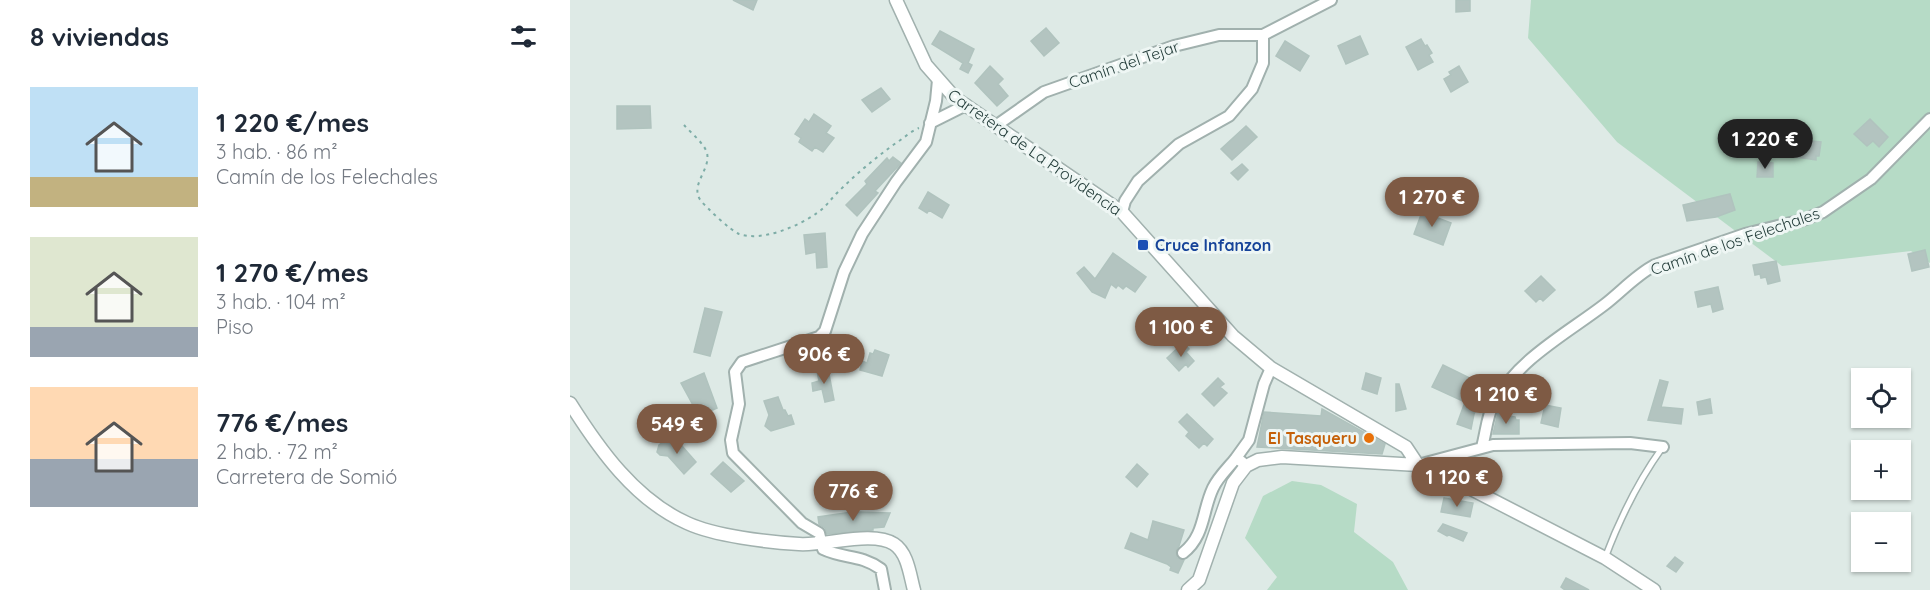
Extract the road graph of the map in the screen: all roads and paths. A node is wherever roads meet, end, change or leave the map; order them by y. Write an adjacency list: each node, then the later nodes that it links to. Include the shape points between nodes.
1 (896, 0): 4 (street, Carretera de La Providencia, via 916,47)
2 (1331, 0): 3 (street)
3 (1263, 35): 11 (street, Camín del Tejar, via 1219,35 1174,46 1044,92); 12 (street, via 1263,63 1252,89 1228,116 1179,144 1138,181)
4 (938, 80): 5 (street); 6 (street, Carretera de La Providencia)
5 (936, 101): 7 (street); 9 (street)
6 (966, 105): 7 (street); 11 (street, Carretera de La Providencia)
7 (950, 114): 9 (street)
8 (1930, 118): 15 (street, Camín de los Felechales, via 1871,179 1823,212 1745,234 1644,271 1510,378 1491,410)
9 (930, 123): 10 (path, via 915,129 867,164 819,212 798,225 752,236 732,230 697,194 707,153); 19 (street, via 926,142 862,234 844,272 825,331 819,337 742,362 735,372 739,404 731,440 734,453 802,523 819,532)
10 (684, 125)
11 (997, 125): 12 (street, Carretera de La Providencia)
12 (1122, 212): 13 (street, Carretera de La Providencia, via 1233,336)
13 (1271, 368): 17 (street); 18 (street, Carretera de La Providencia, via 1406,447)
14 (570, 403): 19 (street, via 614,465 654,502 686,523 739,537)
15 (1482, 447): 16 (street, via 1630,443); 18 (street)
16 (1663, 447): 21 (lane, via 1625,508)
17 (1241, 462): 18 (street, via 1282,457); 20 (street, via 1213,489 1197,537); 22 (street)
18 (1418, 465): 21 (street)
19 (822, 543): 23 (street, via 829,552 870,562 880,570); 24 (street, via 874,538 895,544 905,559)
20 (1184, 553)
21 (1605, 558): 26 (street)
22 (1197, 585): 25 (street)
23 (885, 590)
24 (914, 590)
25 (1188, 590)
26 (1654, 590)

